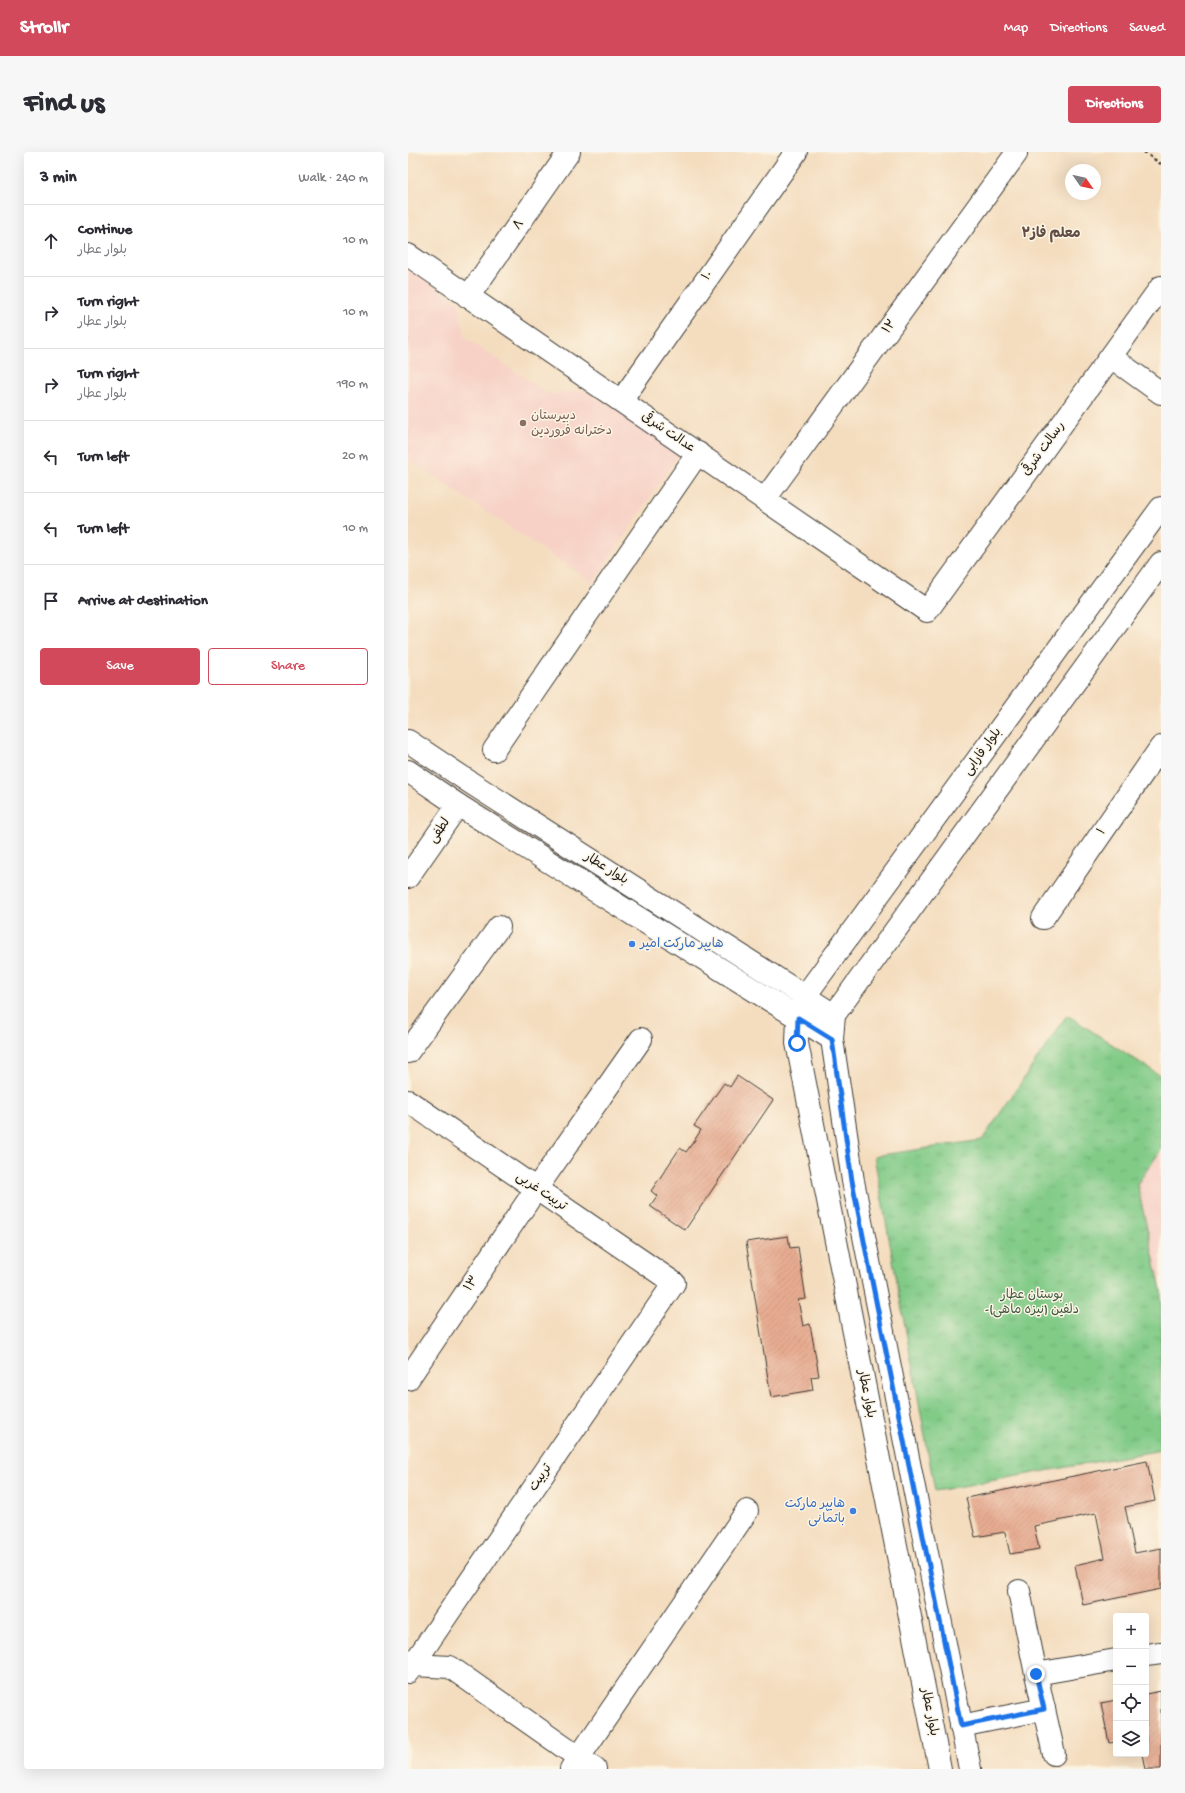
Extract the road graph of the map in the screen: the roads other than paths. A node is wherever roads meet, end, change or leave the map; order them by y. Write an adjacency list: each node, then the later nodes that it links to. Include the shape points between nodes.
1 (569, 152): 6 (street, ۸)
2 (796, 152): 9 (street, ۱۰)
3 (1016, 154): 11 (street, ۱۲)
4 (408, 256): 6 (street, عدالت شرقی)
5 (1161, 287): 7 (street, رسالت شرقی)
6 (468, 297): 9 (street, عدالت شرقی)
7 (1111, 357): 8 (street); 14 (street, رسالت شرقی)
8 (1161, 394)
9 (620, 401): 10 (street, عدالت شرقی)
10 (698, 453): 11 (street, عدالت شرقی); 17 (street)
11 (765, 499): 14 (street, عدالت شرقی)
12 (1161, 508): 23 (street, بلوار فارابی)
13 (1161, 563): 24 (street)
14 (927, 611)
15 (408, 740): 23 (street, بلوار عطار)
16 (1161, 747): 21 (street, ۱)
17 (494, 750)
18 (408, 771): 19 (street, بلوار عطار)
19 (458, 805): 20 (street, لطفی); 25 (street, بلوار عطار)
20 (408, 877)
21 (1043, 918)
22 (499, 927): 28 (street)
23 (805, 996): 24 (street, بلوار عطار); 25 (street, بلوار عطار)
24 (834, 1015): 27 (street)
25 (798, 1018): 27 (street, بلوار عطار); 44 (street, بلوار عطار, via 797,1043)
26 (641, 1039): 30 (street, ۱۳)
27 (832, 1039): 41 (street, via 852,1181)
28 (408, 1052)
29 (408, 1101): 30 (street, تربیت غربی)
30 (536, 1189): 31 (street, تربیت غربی); 32 (street, ۱۳)
31 (674, 1283): 38 (street, تربیت)
32 (408, 1379)
33 (747, 1511): 43 (street)
34 (1019, 1591): 39 (street)
35 (1161, 1653): 36 (street)
36 (1149, 1655)
37 (1113, 1661): 39 (street)
38 (410, 1666): 43 (street, via 450,1667)
39 (1036, 1674): 40 (street)
40 (1044, 1709): 41 (street); 42 (street)
41 (961, 1726): 45 (street)
42 (1054, 1754)
43 (581, 1765)
44 (940, 1769)
45 (970, 1769)

